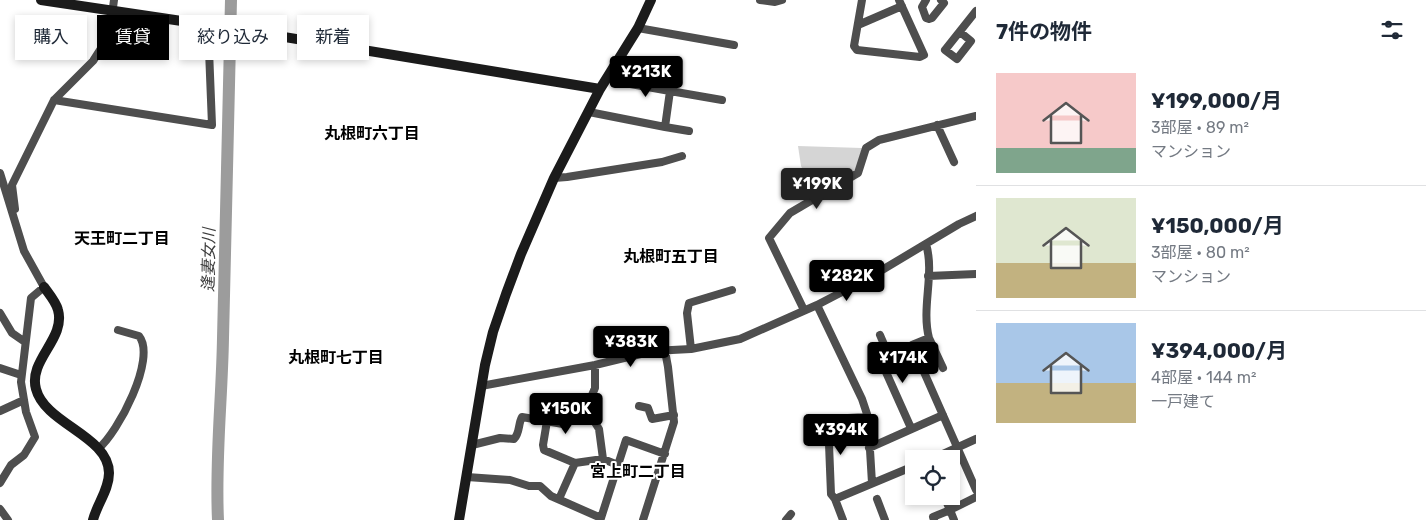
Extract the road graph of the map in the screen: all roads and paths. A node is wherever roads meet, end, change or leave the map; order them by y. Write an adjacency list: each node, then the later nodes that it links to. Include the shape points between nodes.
1 (41, 0): 9 (street)
2 (651, 0): 13 (street)
3 (760, 0): 4 (street)
4 (782, 0)
5 (862, 0): 12 (street)
6 (926, 0): 7 (street, via 922,7 929,19 944,2)
7 (941, 0)
8 (901, 3): 12 (street); 12 (street, via 924,55 857,50 854,46)
9 (114, 5): 11 (street); 21 (street, via 110,30 102,47 93,61)
10 (976, 11): 14 (street)
11 (179, 19)
12 (858, 25)
13 (638, 28): 16 (street); 19 (street)
14 (960, 32)
15 (287, 37): 19 (street)
16 (734, 45)
17 (212, 60): 21 (street, via 212,125)
18 (625, 84): 20 (street)
19 (600, 89): 23 (street)
20 (670, 91): 22 (street); 27 (street)
21 (54, 100): 34 (street, via 12,185)
22 (722, 100)
23 (589, 112): 27 (street); 32 (street)
24 (974, 116): 25 (street); 26 (street)
25 (937, 125): 30 (street); 41 (street, via 879,140 868,146 858,173 790,213 769,238)
26 (976, 126)
27 (665, 127): 28 (street)
28 (689, 131)
29 (682, 156): 32 (street)
30 (954, 162)
31 (0, 174): 34 (street)
32 (554, 178): 55 (street, via 506,294 493,332)
33 (976, 216): 35 (street)
34 (15, 218): 38 (street, via 24,251)
35 (926, 244): 37 (street); 40 (street)
36 (976, 274): 37 (street)
37 (928, 276): 45 (street, via 926,320)
38 (44, 287): 46 (street, via 31,298); 69 (street, via 56,306 59,319 53,339 36,369 36,389 49,409)
39 (732, 290): 48 (street, via 689,303)
40 (817, 305): 41 (street); 61 (street)
41 (804, 310): 48 (street, via 740,339)
42 (0, 313): 46 (street, via 12,332)
43 (118, 330): 69 (street, via 139,336 144,352 138,382 123,417)
44 (880, 335): 50 (street)
45 (929, 338): 47 (street); 53 (street)
46 (25, 342): 54 (street)
47 (912, 346): 50 (street); 60 (street)
48 (691, 349): 49 (street)
49 (665, 352): 51 (street, via 653,351); 59 (street)
50 (889, 356): 64 (street, via 882,359 881,364)
51 (595, 365): 55 (street); 63 (street, via 595,388 589,402)
52 (0, 368): 54 (street)
53 (943, 368)
54 (21, 374): 56 (street)
55 (481, 386): 66 (street)
56 (24, 400): 58 (street); 77 (street, via 35,438)
57 (639, 406): 59 (street, via 648,408 652,418)
58 (0, 411)
59 (674, 415): 71 (street)
60 (942, 415): 64 (street); 67 (street)
61 (868, 417): 68 (street); 82 (street, via 828,418 831,494)
62 (547, 421): 63 (street, via 563,424 568,421); 66 (street, via 522,417 518,436 514,439 500,438); 73 (street, via 544,450)
63 (594, 421): 72 (street, via 599,429)
64 (911, 428): 68 (street)
65 (976, 439): 67 (street)
66 (472, 445): 76 (street)
67 (958, 447): 70 (street); 79 (street)
68 (869, 448): 78 (street)
69 (98, 449): 90 (street, via 108,464 109,474)
70 (952, 450)
71 (665, 454): 74 (street, via 626,440); 92 (street)
72 (603, 459): 73 (street); 74 (street)
73 (575, 463): 81 (street)
74 (618, 465): 87 (street)
75 (905, 470): 78 (street)
76 (467, 476): 81 (street, via 540,486); 91 (street)
77 (0, 483)
78 (872, 483): 82 (street)
79 (976, 490)
80 (976, 497): 86 (street)
81 (559, 499): 87 (street)
82 (835, 499): 93 (street)
83 (878, 499): 94 (street)
84 (948, 505): 86 (street)
85 (0, 509): 89 (street)
86 (950, 510): 88 (street); 95 (street)
87 (601, 519)
88 (931, 519)
89 (8, 520)
90 (93, 520)
91 (459, 520)
92 (643, 520)
93 (843, 520)
94 (885, 520)
95 (954, 520)

